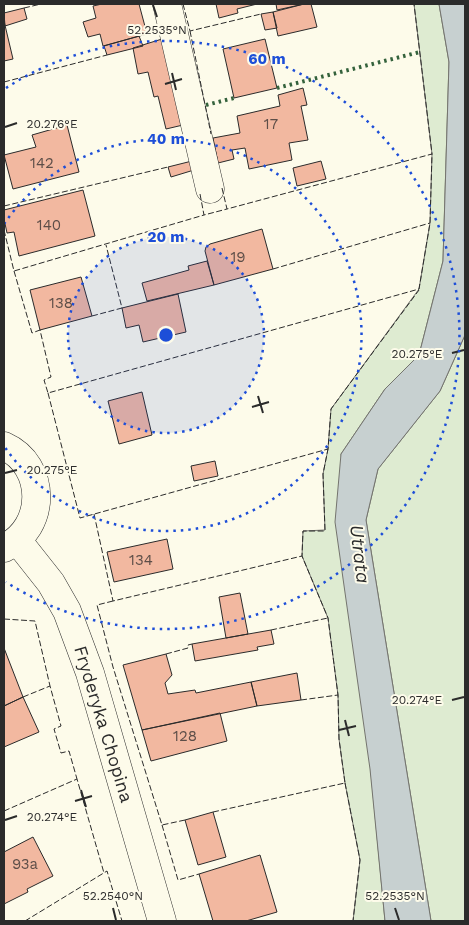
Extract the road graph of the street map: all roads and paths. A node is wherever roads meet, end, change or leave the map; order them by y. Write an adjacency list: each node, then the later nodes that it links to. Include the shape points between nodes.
1 (167, 4): 2 (main road)
2 (210, 188)
3 (4, 446): 4 (main road, via 29,466 37,492 36,506 26,530)
4 (10, 544): 5 (main road, Fryderyka Chopina, via 51,583 67,611 90,673)
5 (162, 921)

